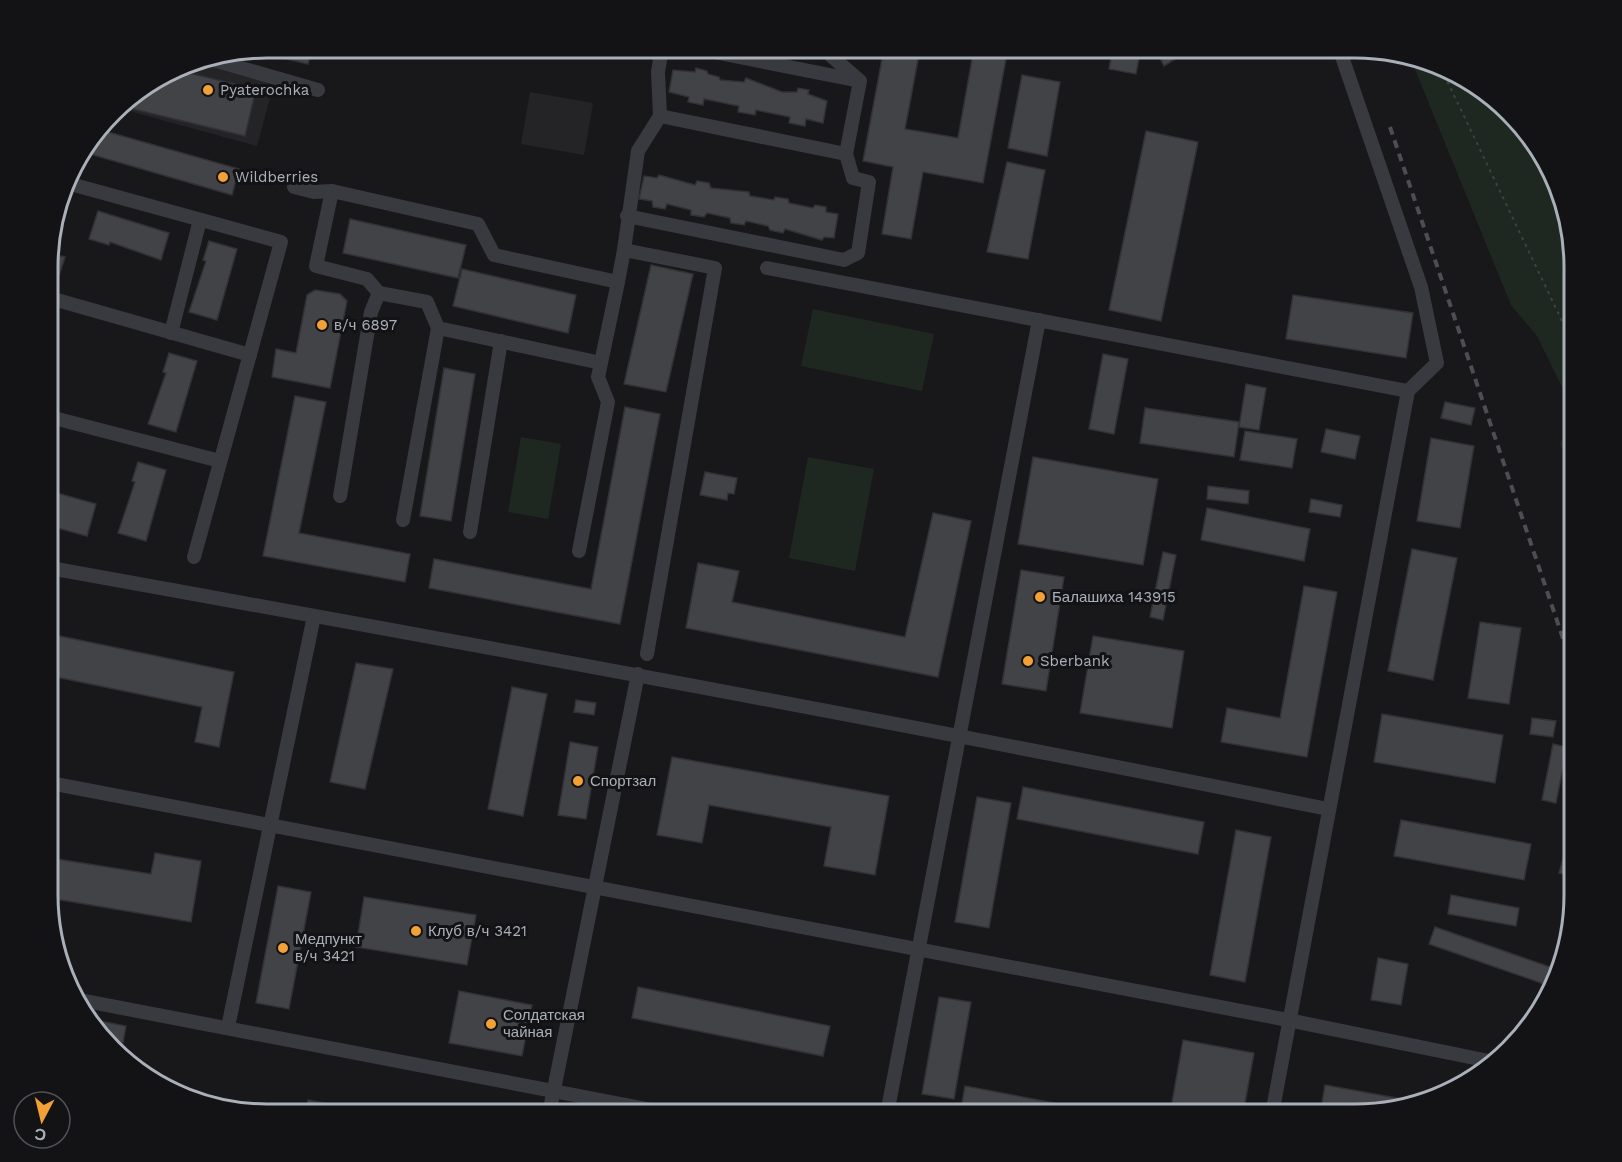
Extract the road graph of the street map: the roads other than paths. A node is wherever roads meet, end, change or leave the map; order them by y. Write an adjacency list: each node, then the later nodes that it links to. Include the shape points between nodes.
1 (660, 58): 8 (street)
2 (746, 58): 6 (street)
3 (834, 59): 6 (street)
4 (1343, 59): 26 (street, via 1421,287 1435,352 1437,363)
5 (232, 62): 7 (street)
6 (860, 81): 9 (street)
7 (318, 90)
8 (660, 116): 9 (street); 13 (street, via 638,151)
9 (846, 153): 13 (street, via 853,178 869,182 858,253 844,260)
10 (75, 185): 14 (street)
11 (294, 187): 12 (street)
12 (332, 191): 17 (street, via 478,224 494,255); 18 (street, via 316,266 367,279)
13 (627, 216): 15 (street)
14 (200, 220): 22 (street); 24 (street, via 281,242)
15 (624, 250): 17 (street); 36 (street, via 715,268)
16 (767, 268): 20 (street)
17 (618, 282): 25 (street)
18 (379, 293): 21 (street, via 427,302); 29 (street, via 371,312)
19 (58, 300): 22 (street)
20 (1039, 320): 26 (street); 38 (street)
21 (438, 328): 23 (street); 30 (street)
22 (171, 333): 24 (street)
23 (501, 341): 25 (street); 31 (street)
24 (249, 355): 28 (street)
25 (601, 363): 32 (street, via 598,377 608,402)
26 (1407, 391): 40 (street)
27 (58, 419): 28 (street)
28 (220, 461): 33 (street)
29 (340, 496)
30 (403, 520)
31 (470, 532)
32 (579, 551)
33 (194, 557)
34 (58, 570): 35 (street)
35 (314, 616): 37 (street); 41 (street)
36 (647, 654)
37 (638, 674): 38 (street); 42 (street)
38 (958, 734): 40 (street); 43 (street)
39 (59, 785): 41 (street)
40 (1328, 809): 45 (street)
41 (269, 825): 42 (street); 46 (street)
42 (594, 887): 43 (street); 48 (street)
43 (919, 950): 45 (street); 51 (street)
44 (88, 1001): 46 (street)
45 (1288, 1020): 47 (street); 52 (street)
46 (228, 1027): 48 (street)
47 (1482, 1060)
48 (552, 1091): 49 (street); 50 (street)
49 (550, 1103)
50 (609, 1103)
51 (889, 1104)
52 (1274, 1104)

